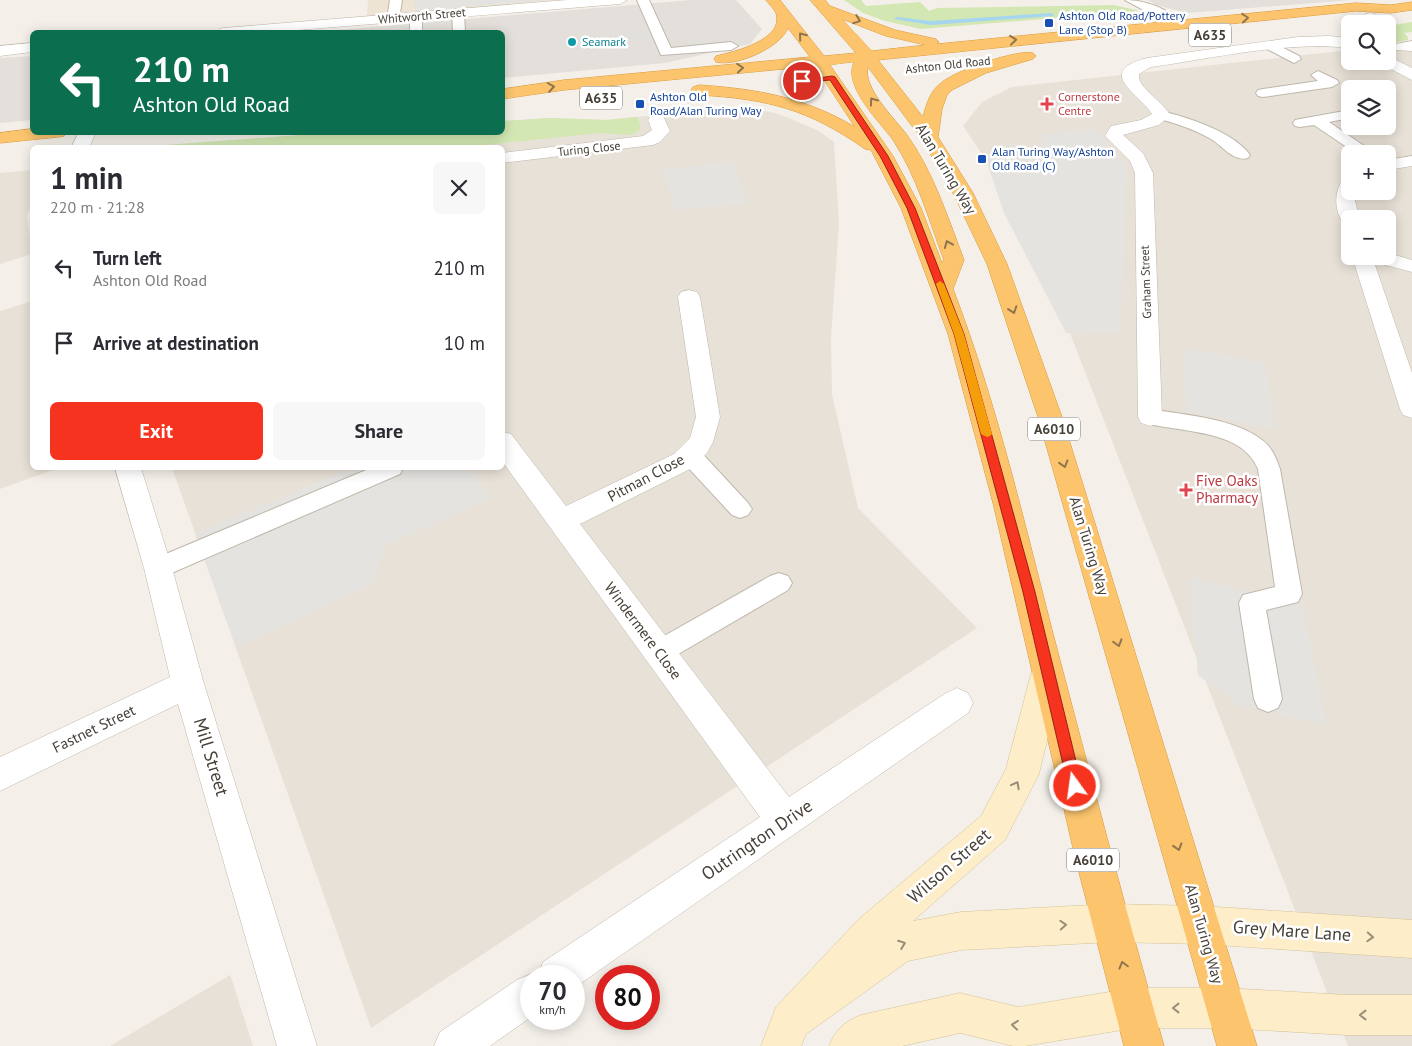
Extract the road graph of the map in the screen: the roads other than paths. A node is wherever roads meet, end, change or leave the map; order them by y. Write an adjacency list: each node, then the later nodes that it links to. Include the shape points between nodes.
1 (396, 0): 12 (lane)
2 (620, 0): 9 (street, Whitworth Street)
3 (643, 0): 25 (lane, via 666,52)
4 (1131, 0): 14 (lane)
5 (816, 5): 15 (highway); 24 (highway, one-way to 24, via 906,37); 30 (highway, A6010)
6 (778, 6): 34 (highway, A6010, one-way to 6); 42 (highway, via 784,20 778,33 756,48)
7 (1412, 6): 8 (highway, Ashton Old Road / A635)
8 (1391, 9): 10 (highway, Ashton Old Road / A635); 14 (highway, Ashton Old Road / A635, one-way to 8, via 1356,7)
9 (458, 13): 11 (street, Whitworth Street); 19 (lane)
10 (1378, 15)
11 (416, 17): 12 (street, Whitworth Street); 18 (lane)
12 (393, 19): 17 (street, Whitworth Street)
13 (1341, 23): 20 (highway, Ashton Old Road / A635)
14 (1176, 24): 24 (highway, Ashton Old Road / A635, one-way to 14)
15 (819, 25)
16 (1311, 28): 21 (street)
17 (250, 30)
18 (416, 30)
19 (459, 30)
20 (1204, 36)
21 (1341, 39)
22 (1341, 42): 26 (street)
23 (834, 44): 32 (highway)
24 (965, 45): 30 (highway, Ashton Old Road / A635)
25 (731, 46)
26 (1272, 46): 33 (lane); 52 (street, via 1139,65 1130,77)
27 (30, 48): 28 (street)
28 (0, 51)
29 (1047, 54): 31 (highway, Ashton Old Road)
30 (868, 55): 32 (highway, Ashton Old Road / A635); 38 (highway, A6010); 39 (highway)
31 (1028, 56): 35 (highway, Ashton Old Road); 58 (highway, via 986,67 944,89 930,118)
32 (844, 58): 34 (highway, Ashton Old Road / A635); 43 (highway, via 848,70)
33 (1294, 59)
34 (820, 61): 42 (highway, Ashton Old Road / A635, one-way to 34); 43 (highway, A6010)
35 (949, 65)
36 (1396, 66): 41 (street)
37 (898, 71): 38 (highway, Ashton Old Road)
38 (881, 73): 39 (highway, Ashton Old Road); 58 (highway, Alan Turing Way / A6010)
39 (858, 75): 43 (highway, Ashton Old Road); 69 (highway, one-way to 39, via 954,260 905,146 866,92)
40 (1318, 75): 48 (lane, via 1332,83)
41 (1412, 75)
42 (640, 77): 49 (highway, Ashton Old Road / A635, one-way to 42)
43 (832, 78): 44 (highway, Ashton Old Road); 61 (highway, A6010)
44 (814, 80)
45 (777, 84): 46 (highway)
46 (700, 90): 47 (highway); 61 (highway, via 756,96 802,106 843,126)
47 (681, 92)
48 (1263, 93)
49 (505, 94)
50 (590, 99): 51 (highway, A635)
51 (505, 102)
52 (1161, 115): 62 (lane, via 1217,136); 72 (street, Graham Street, via 1158,120 1117,130 1114,136 1142,165 1144,173)
53 (1341, 116): 55 (lane)
54 (657, 120): 63 (street, Turing Close, via 661,131 647,141)
55 (1316, 120): 56 (lane); 60 (lane)
56 (1300, 122)
57 (30, 135): 59 (highway)
58 (930, 137): 89 (highway, Alan Turing Way / A6010, one-way to 89, via 963,193 998,264 1050,417)
59 (0, 138)
60 (1354, 145)
61 (884, 156): 69 (highway, A6010, via 911,208)
62 (1242, 156)
63 (505, 158)
64 (1412, 161): 65 (street)
65 (1396, 164)
66 (1396, 262): 68 (street)
67 (1365, 265): 71 (street)
68 (1412, 266)
69 (942, 289): 82 (highway, A6010, via 959,334 1003,494)
70 (689, 297): 74 (street, Pitman Close, via 708,417 706,434)
71 (1412, 409)
72 (1150, 417): 84 (lane, via 1227,431 1263,454 1269,470 1289,594 1252,603)
73 (505, 445): 78 (street, Windermere Close)
74 (690, 455): 77 (lane); 78 (street, Pitman Close, via 667,470)
75 (129, 470): 79 (street, Mill Street)
76 (387, 470): 79 (lane)
77 (740, 509)
78 (561, 521): 81 (street, Windermere Close)
79 (158, 568): 83 (street, Mill Street)
80 (779, 583): 81 (lane)
81 (659, 652): 87 (street, Windermere Close)
82 (1047, 674): 88 (highway, A6010); 96 (street, Wilson Street, one-way to 82, via 872,932 994,828 1022,774)
83 (188, 684): 86 (street, Fastnet Street); 97 (street, Mill Street)
84 (1268, 699)
85 (957, 703): 87 (street, Outrington Drive)
86 (0, 774)
87 (785, 821): 91 (street, Outrington Drive)
88 (1112, 923): 89 (street, Grey Mare Lane); 93 (highway, A6010, one-way to 88); 96 (street, Wilson Street, one-way to 88, via 900,943 961,931)
89 (1202, 925): 90 (street, Grey Mare Lane, one-way to 90); 94 (highway, Alan Turing Way / A6010)
90 (1412, 939)
91 (573, 965)
92 (520, 1001): 98 (street)
93 (1134, 1008): 94 (street, one-way to 93); 99 (street, one-way to 99, via 1018,1027 960,1013 861,1035); 100 (highway, A6010)
94 (1225, 1008): 95 (street, one-way to 94); 101 (highway, Alan Turing Way / A6010)
95 (1412, 1014)
96 (786, 1033)
97 (298, 1046)
98 (454, 1046)
99 (849, 1046)
100 (1144, 1046)
101 (1237, 1046)

